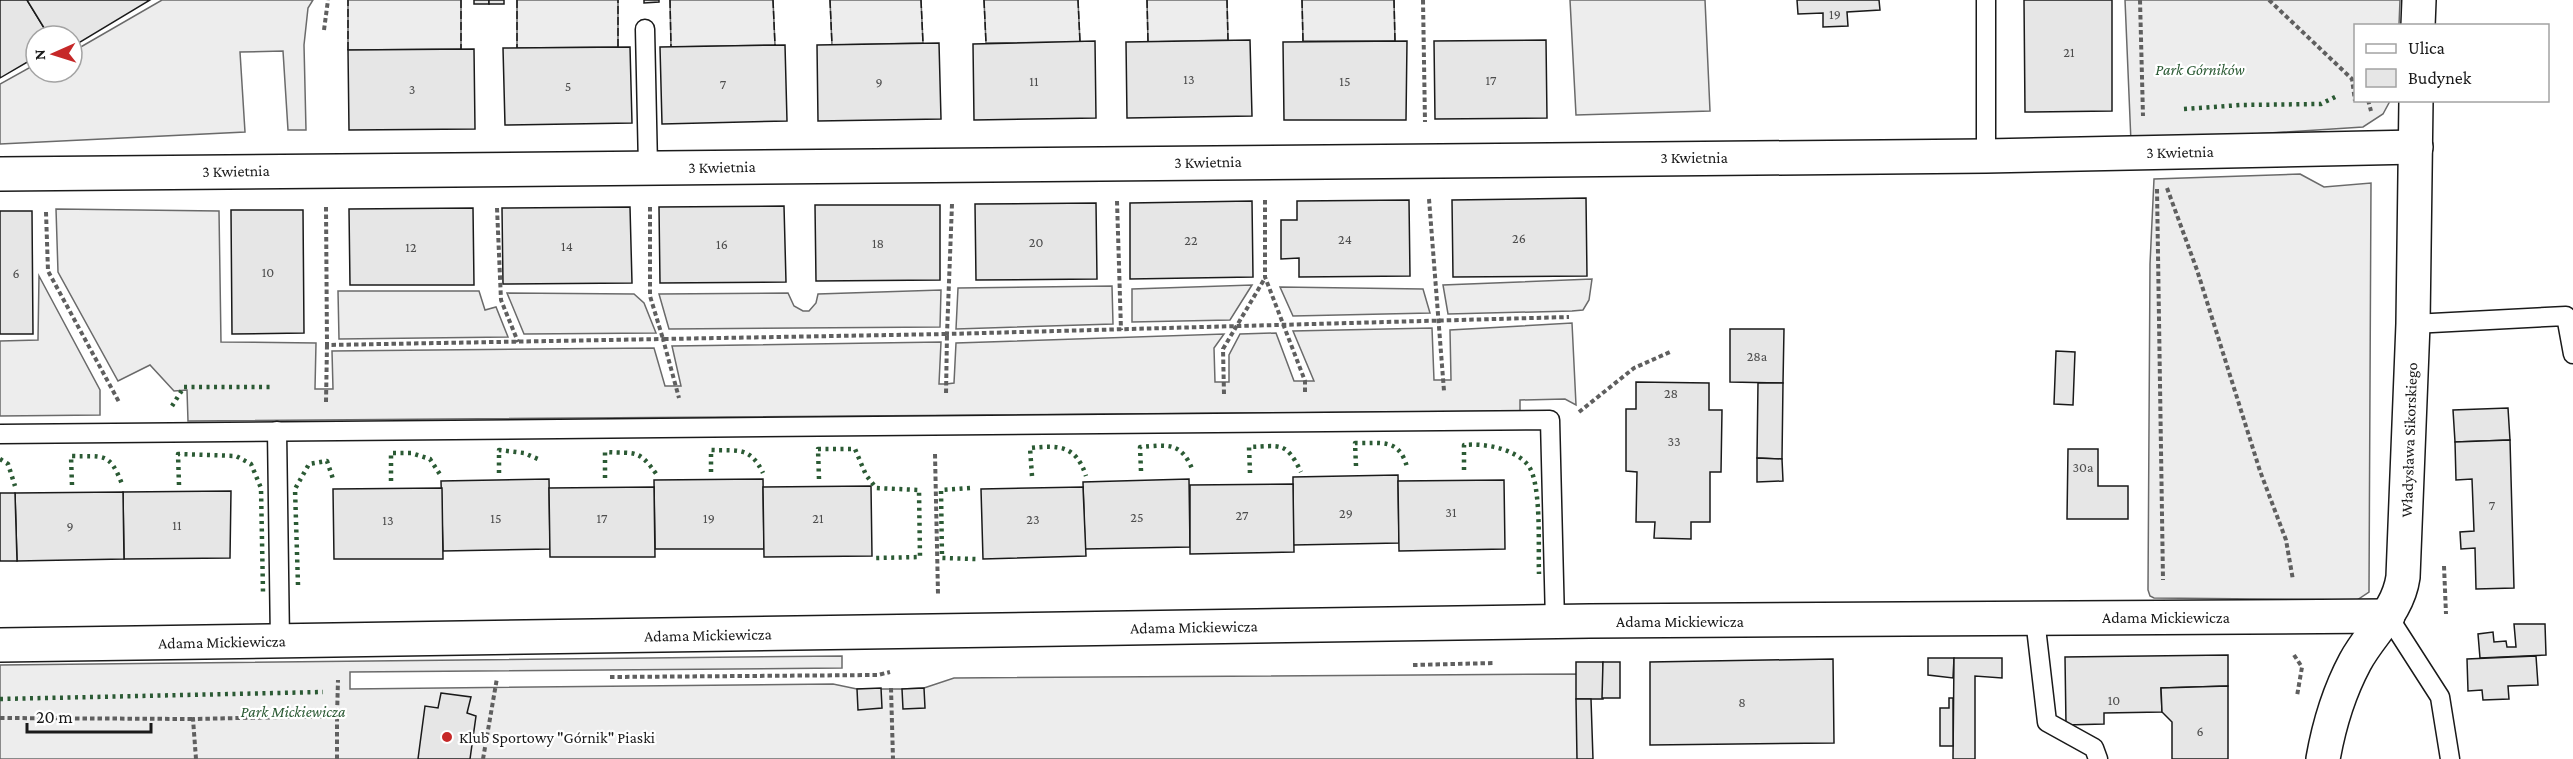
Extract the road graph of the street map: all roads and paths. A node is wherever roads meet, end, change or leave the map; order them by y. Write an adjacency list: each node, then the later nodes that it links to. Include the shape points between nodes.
1 (328, 0): 9 (path)
2 (1424, 0): 15 (path)
3 (1986, 0): 14 (lane)
4 (2140, 0): 13 (path, via 2143,122)
5 (2269, 0): 10 (path, via 2352,79)
6 (2419, 0): 7 (street)
7 (2418, 24)
8 (645, 29): 16 (lane)
9 (324, 30)
10 (2354, 94)
11 (2416, 102): 12 (street, Władysława Sikorskiego)
12 (2416, 147): 13 (street, 3 Kwietnia); 28 (street, Władysława Sikorskiego)
13 (2155, 152): 14 (street, 3 Kwietnia); 50 (path); 51 (path, via 2286,540)
14 (1986, 156): 15 (street, 3 Kwietnia)
15 (1426, 160): 16 (street, 3 Kwietnia); 27 (path)
16 (648, 167): 17 (street, 3 Kwietnia)
17 (0, 174)
18 (1264, 190): 25 (path)
19 (1117, 193): 31 (path)
20 (952, 197): 32 (path)
21 (497, 198): 34 (path, via 501,300)
22 (650, 199): 33 (path, via 650,296)
23 (326, 200): 35 (path)
24 (46, 201): 46 (path, via 48,271)
25 (1265, 277): 29 (path); 30 (path)
26 (1569, 317): 27 (path)
27 (1439, 321): 29 (path); 38 (path)
28 (2413, 324): 37 (lane, via 2566,316); 49 (street, Władysława Sikorskiego, via 2403,578 2400,594)
29 (1284, 325): 30 (path); 39 (path)
30 (1236, 327): 31 (path); 40 (path, via 1222,349)
31 (1121, 330): 32 (path)
32 (947, 334): 33 (path); 41 (path)
33 (663, 339): 34 (path); 43 (path)
34 (518, 342): 35 (path)
35 (327, 345): 45 (path)
36 (1670, 352): 48 (path, via 1634,368)
37 (2573, 354)
38 (1443, 380)
39 (1305, 381)
40 (1224, 382)
41 (946, 384)
42 (934, 425): 43 (lane); 48 (lane, via 1550,420); 54 (path)
43 (687, 427): 45 (lane)
44 (277, 431): 45 (lane); 46 (lane); 55 (lane)
45 (325, 431)
46 (135, 432): 47 (lane)
47 (0, 434)
48 (1550, 435): 53 (lane)
49 (2388, 616): 51 (street, Adama Mickiewicza); 68 (street, Władysława Sikorskiego, via 2356,660 2339,695); 69 (lane, via 2440,698)
50 (2163, 617): 51 (street, Adama Mickiewicza); 52 (street, Adama Mickiewicza)
51 (2299, 617)
52 (2035, 619): 53 (street, Adama Mickiewicza); 67 (lane, via 2047,722 2094,748)
53 (1555, 622): 54 (street, Adama Mickiewicza)
54 (939, 631): 55 (street, Adama Mickiewicza)
55 (280, 642): 56 (street, Adama Mickiewicza)
56 (0, 645)
57 (497, 678): 65 (path)
58 (338, 680): 60 (path)
59 (891, 688): 66 (path)
60 (337, 716): 62 (path); 64 (path)
61 (0, 718): 62 (path)
62 (194, 719): 63 (path)
63 (196, 759)
64 (336, 759)
65 (483, 759)
66 (893, 759)
67 (2098, 759)
68 (2323, 759)
69 (2450, 759)

